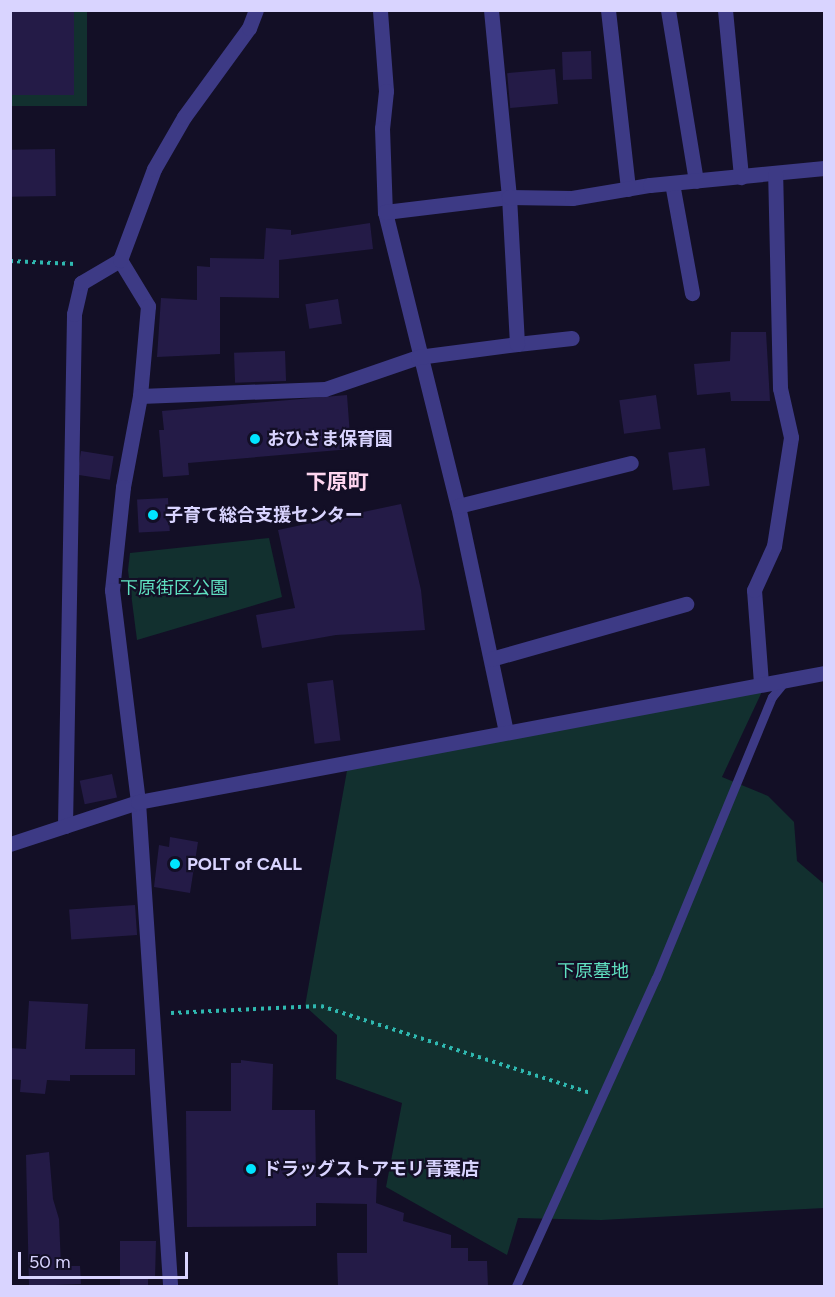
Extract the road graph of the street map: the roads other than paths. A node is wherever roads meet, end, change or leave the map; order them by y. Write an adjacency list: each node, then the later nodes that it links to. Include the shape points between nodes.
1 (256, 10): 15 (street, via 249,28 184,117 154,169)
2 (491, 10): 13 (street)
3 (608, 10): 12 (street)
4 (668, 10): 10 (street)
5 (725, 10): 9 (street)
6 (380, 11): 14 (street, via 386,91 382,128)
7 (825, 168): 8 (street)
8 (775, 174): 9 (street); 27 (street, via 780,388 791,437 774,546 754,590)
9 (741, 177): 10 (street)
10 (696, 181): 11 (street)
11 (672, 183): 12 (street); 16 (street)
12 (628, 189): 13 (street, via 572,198)
13 (509, 197): 14 (street); 18 (street)
14 (385, 212): 19 (street)
15 (120, 260): 20 (street, via 148,306); 30 (street, via 81,283 74,314)
16 (692, 293)
17 (572, 338): 18 (street)
18 (517, 344): 19 (street)
19 (418, 357): 20 (street, via 325,389); 22 (street)
20 (140, 396): 29 (street, via 123,487 112,590)
21 (631, 463): 22 (street)
22 (458, 506): 24 (street)
23 (686, 604): 24 (street)
24 (491, 659): 28 (street)
25 (825, 673): 26 (street)
26 (786, 679): 27 (street); 33 (lane, via 772,697 656,978)
27 (761, 683): 28 (street)
28 (507, 732): 29 (street)
29 (138, 802): 30 (street); 32 (street)
30 (64, 826): 31 (street)
31 (10, 844)
32 (170, 1287)
33 (516, 1287)

